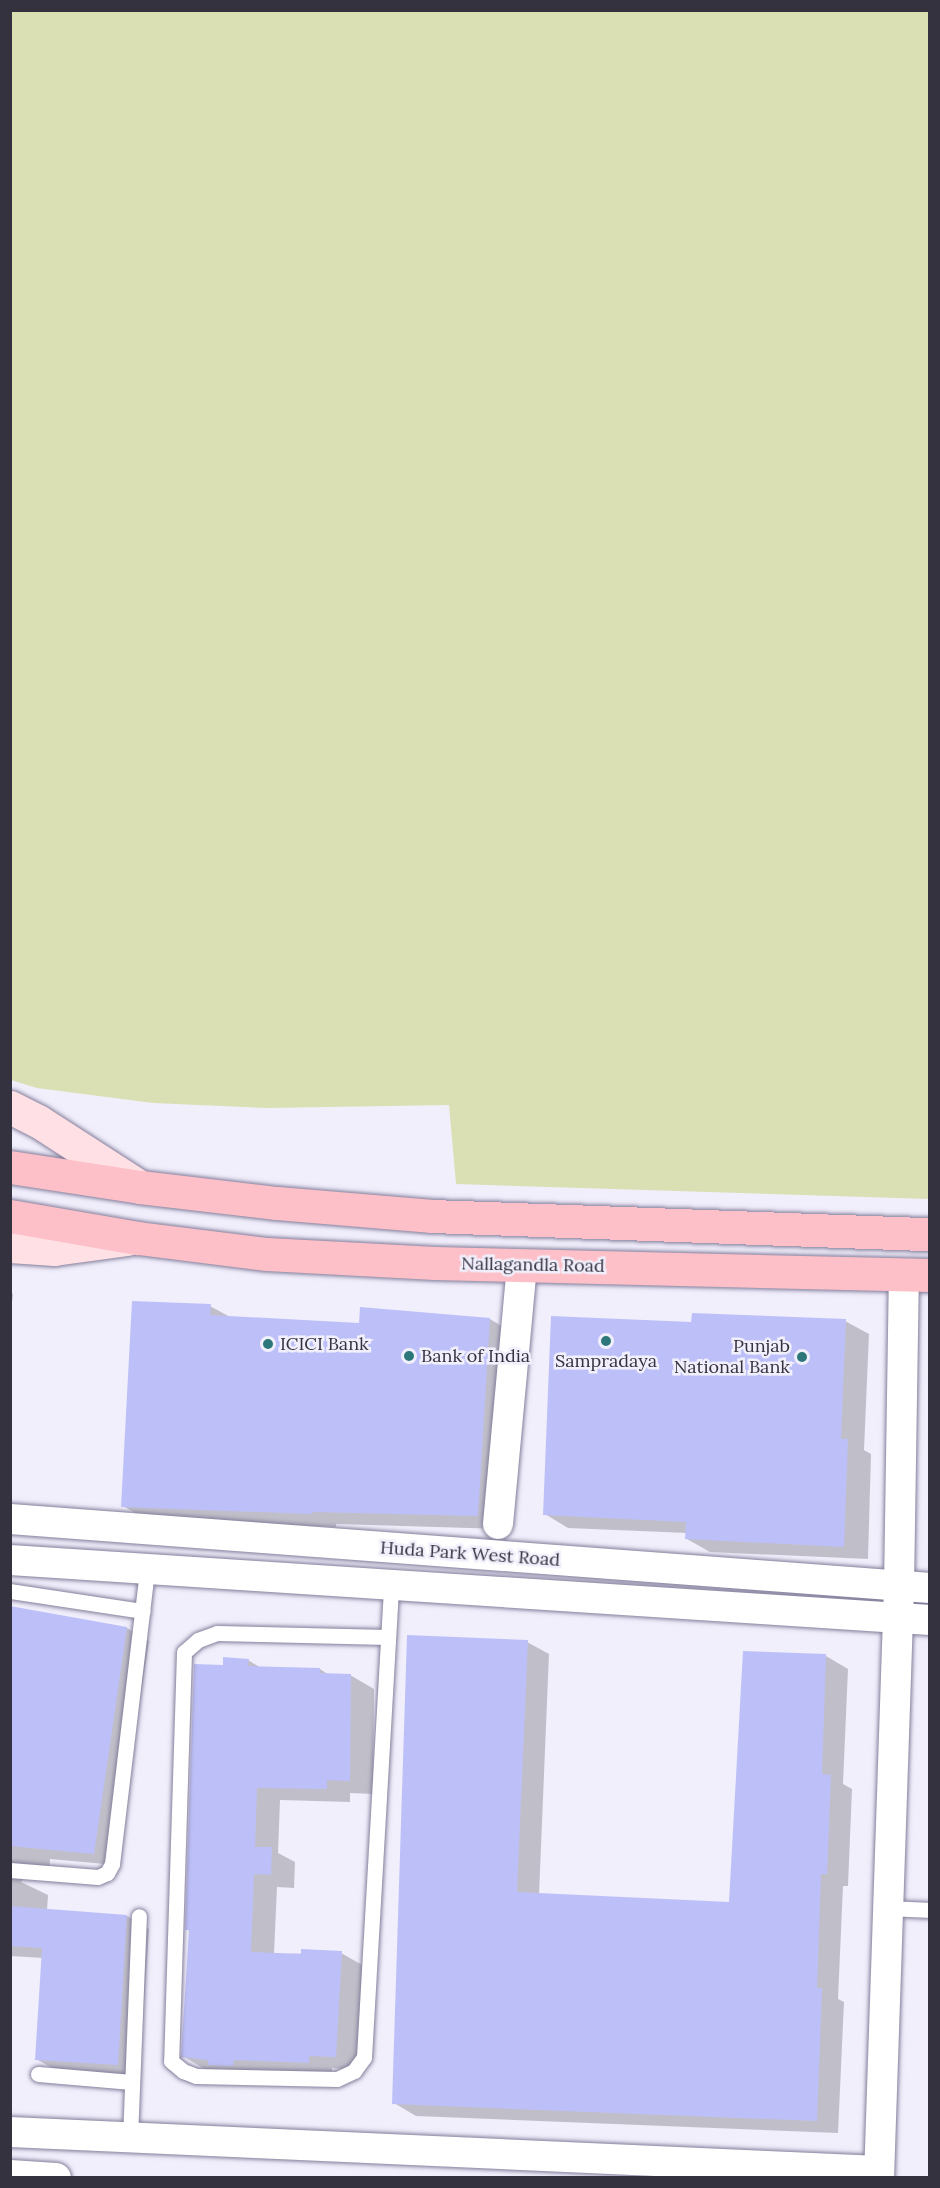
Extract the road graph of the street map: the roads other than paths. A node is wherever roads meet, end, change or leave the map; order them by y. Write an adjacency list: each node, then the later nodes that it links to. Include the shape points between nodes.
1 (10, 1107): 3 (street)
2 (10, 1167): 3 (main road)
3 (140, 1187): 5 (main road, via 432,1216)
4 (10, 1215): 6 (main road, Nallagandla Road)
5 (930, 1234)
6 (138, 1238): 7 (street, via 54,1249); 8 (main road, Nallagandla Road, via 267,1254)
7 (10, 1246)
8 (522, 1265): 9 (main road, Nallagandla Road); 11 (street)
9 (917, 1274): 15 (street)
10 (10, 1519): 15 (street, Huda Park West Road)
11 (498, 1524)
12 (10, 1560): 13 (street, Huda Park West Road)
13 (147, 1569): 14 (street, Huda Park West Road); 18 (lane)
14 (391, 1586): 19 (street, Huda Park West Road); 21 (lane)
15 (899, 1587): 16 (street, Huda Park West Road); 19 (street)
16 (930, 1588)
17 (10, 1591): 18 (lane)
18 (142, 1611): 22 (lane, via 112,1864 107,1873 98,1877)
19 (898, 1619): 20 (street, Huda Park West Road); 23 (street)
20 (930, 1620)
21 (388, 1637): 21 (lane, via 364,2057 354,2071 337,2079 196,2076 183,2071 171,2061 184,1652 198,1640 217,1633)
22 (10, 1870)
23 (888, 1908): 24 (lane); 30 (street)
24 (930, 1910)
25 (140, 1916): 27 (lane)
26 (38, 2074): 27 (lane)
27 (132, 2082): 29 (lane)
28 (10, 2132): 29 (street)
29 (130, 2138): 30 (street)
30 (879, 2174)
31 (10, 2175): 32 (street)
32 (56, 2178)

